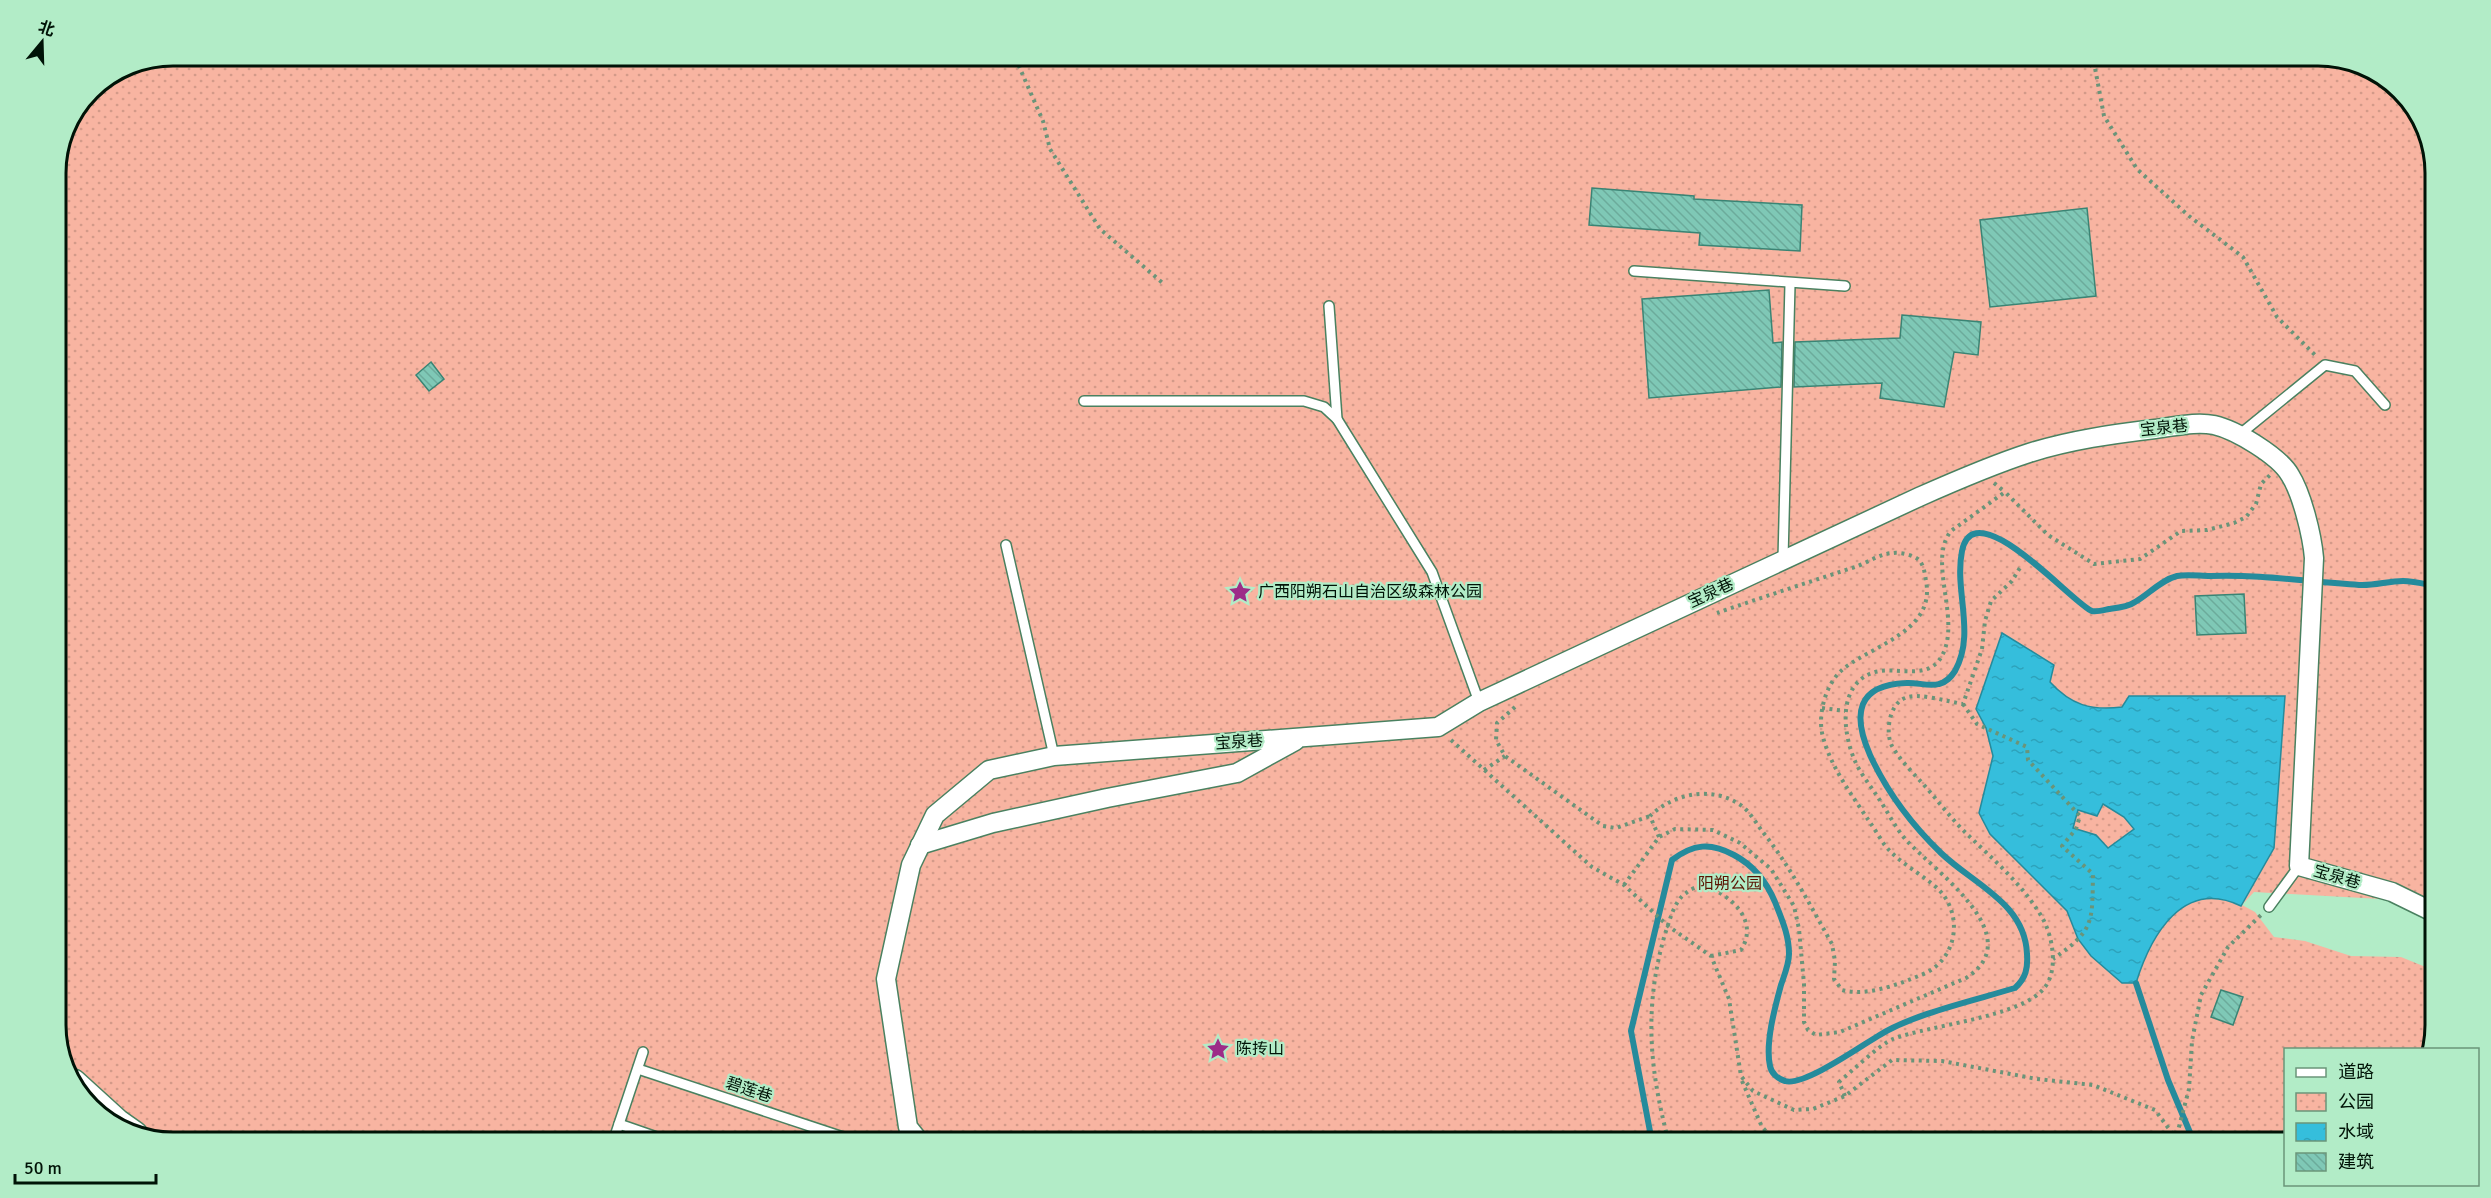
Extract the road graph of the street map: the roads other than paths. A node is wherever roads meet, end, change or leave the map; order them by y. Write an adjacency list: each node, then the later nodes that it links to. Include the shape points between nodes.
1 (1634, 271): 2 (lane)
2 (1790, 284): 3 (lane); 10 (lane)
3 (1845, 286)
4 (1329, 306): 7 (lane)
5 (1084, 401): 7 (lane, via 1304,401 1324,406)
6 (2385, 405): 8 (lane, via 2355,371 2325,365)
7 (1336, 419): 11 (lane, via 1432,572)
8 (2239, 435): 10 (street, 宝泉巷, via 2215,425 2193,424 2108,435 2032,452 1979,471); 15 (street, 宝泉巷, via 2285,470 2312,533)
9 (1006, 545): 13 (lane)
10 (1783, 559): 11 (street, 宝泉巷)
11 (1479, 702): 12 (street, 宝泉巷, via 1438,727)
12 (1299, 738): 13 (street, 宝泉巷); 14 (street, via 1237,773 993,823)
13 (1054, 756): 14 (street, 宝泉巷, via 989,770 935,814)
14 (920, 845): 24 (street, 宝泉巷, via 911,865 886,979)
15 (2299, 866): 16 (lane); 17 (street, 宝泉巷, via 2392,892)
16 (2269, 907)
17 (2425, 908)
18 (644, 1052): 19 (lane)
19 (638, 1069): 20 (lane); 23 (lane, 碧莲巷)
20 (620, 1124): 21 (lane); 22 (lane)
21 (617, 1132)
22 (641, 1132)
23 (824, 1132)
24 (912, 1132)

